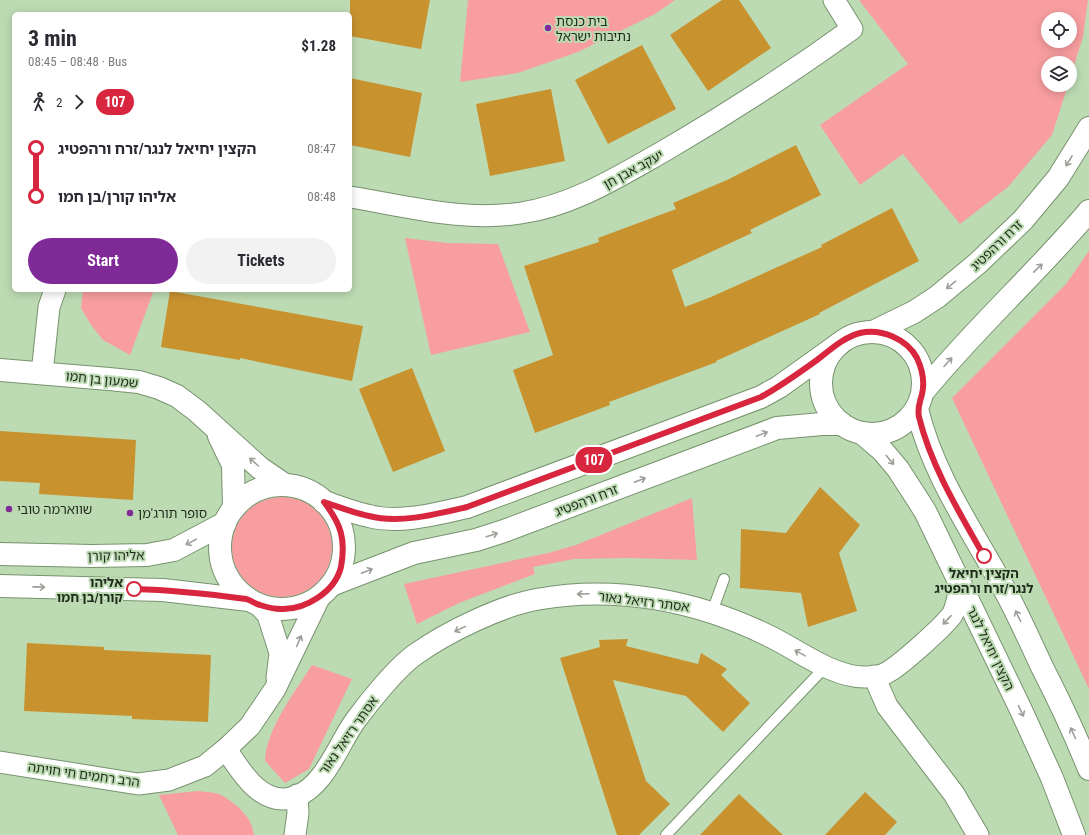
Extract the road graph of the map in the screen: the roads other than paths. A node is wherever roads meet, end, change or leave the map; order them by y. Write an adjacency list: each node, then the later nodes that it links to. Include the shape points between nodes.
1 (834, 0): 3 (street, יעקב אבן חן, via 852,29 730,113 584,195 555,206 520,213 478,216 437,212)
2 (1089, 128): 6 (street, זרח ורהפטיג, one-way to 6, via 1058,178 1023,220 978,263 937,297)
3 (352, 197)
4 (1089, 211): 10 (street, one-way to 4, via 962,346 1056,250)
5 (54, 292): 9 (street, via 49,307)
6 (873, 332): 7 (street, via 849,337); 10 (street, via 891,335 906,344 917,358 923,374)
7 (839, 344): 12 (street, via 829,355 823,369 821,385 824,400 831,413); 15 (street, via 761,397 467,507 388,519)
8 (0, 370): 9 (street, שמעון בן חמו)
9 (42, 373): 11 (street, שמעון בן חמו, via 139,382 177,396)
10 (920, 400): 13 (street, via 907,421 893,430 878,434); 29 (street, one-way to 10, via 1008,595 944,482 923,433)
11 (197, 411): 14 (street, שמעון בן חמו, one-way to 11, via 260,468); 16 (street, שמעון בן חמו, via 218,435 233,465)
12 (842, 424): 13 (street); 21 (street, זרח ורהפטיג, one-way to 12, via 414,553 476,540 504,531 777,428)
13 (862, 433): 19 (street, הקצין יחיאל לנגר, one-way to 19, via 882,450 898,469 925,511)
14 (285, 486): 15 (street, via 299,488); 16 (street, via 271,486 257,491 244,498)
15 (324, 502): 21 (street, via 338,522 344,552 340,570)
16 (229, 516): 17 (street, אליהו קורן, one-way to 17, via 174,550 147,555); 22 (street, via 221,540 221,557 226,573 235,588)
17 (0, 554)
18 (724, 579): 23 (lane)
19 (961, 585): 25 (street, אסתר רזיאל נאור, one-way to 25, via 953,614 900,664 886,674); 34 (street, הקצין יחיאל לנגר, one-way to 34, via 1052,778)
20 (0, 586): 22 (street, one-way to 22, via 162,590)
21 (326, 591): 22 (street, via 302,606 280,609); 26 (street, one-way to 21)
22 (254, 602): 26 (street, via 268,615 280,653)
23 (712, 612): 24 (street, אסתר רזיאל נאור, one-way to 23, via 771,636); 30 (street, אסתר רזיאל נאור, one-way to 30, via 664,600 607,594 578,594 537,599 492,614 414,655 355,721 310,790)
24 (826, 666): 25 (street, אסתר רזיאל נאור, via 851,675); 32 (lane)
25 (874, 676): 33 (street, via 887,706 954,794)
26 (275, 689): 27 (street, הרב רחמים חי חויתה, via 250,726)
27 (226, 749): 28 (street, הרב רחמים חי חויתה, via 205,766 169,780 138,784); 30 (street, אסתר רזיאל נאור, via 259,791 276,798 293,798)
28 (0, 762)
29 (1089, 769)
30 (297, 795): 31 (street)
31 (295, 835)
32 (666, 835)
33 (978, 835)
34 (1074, 835)

